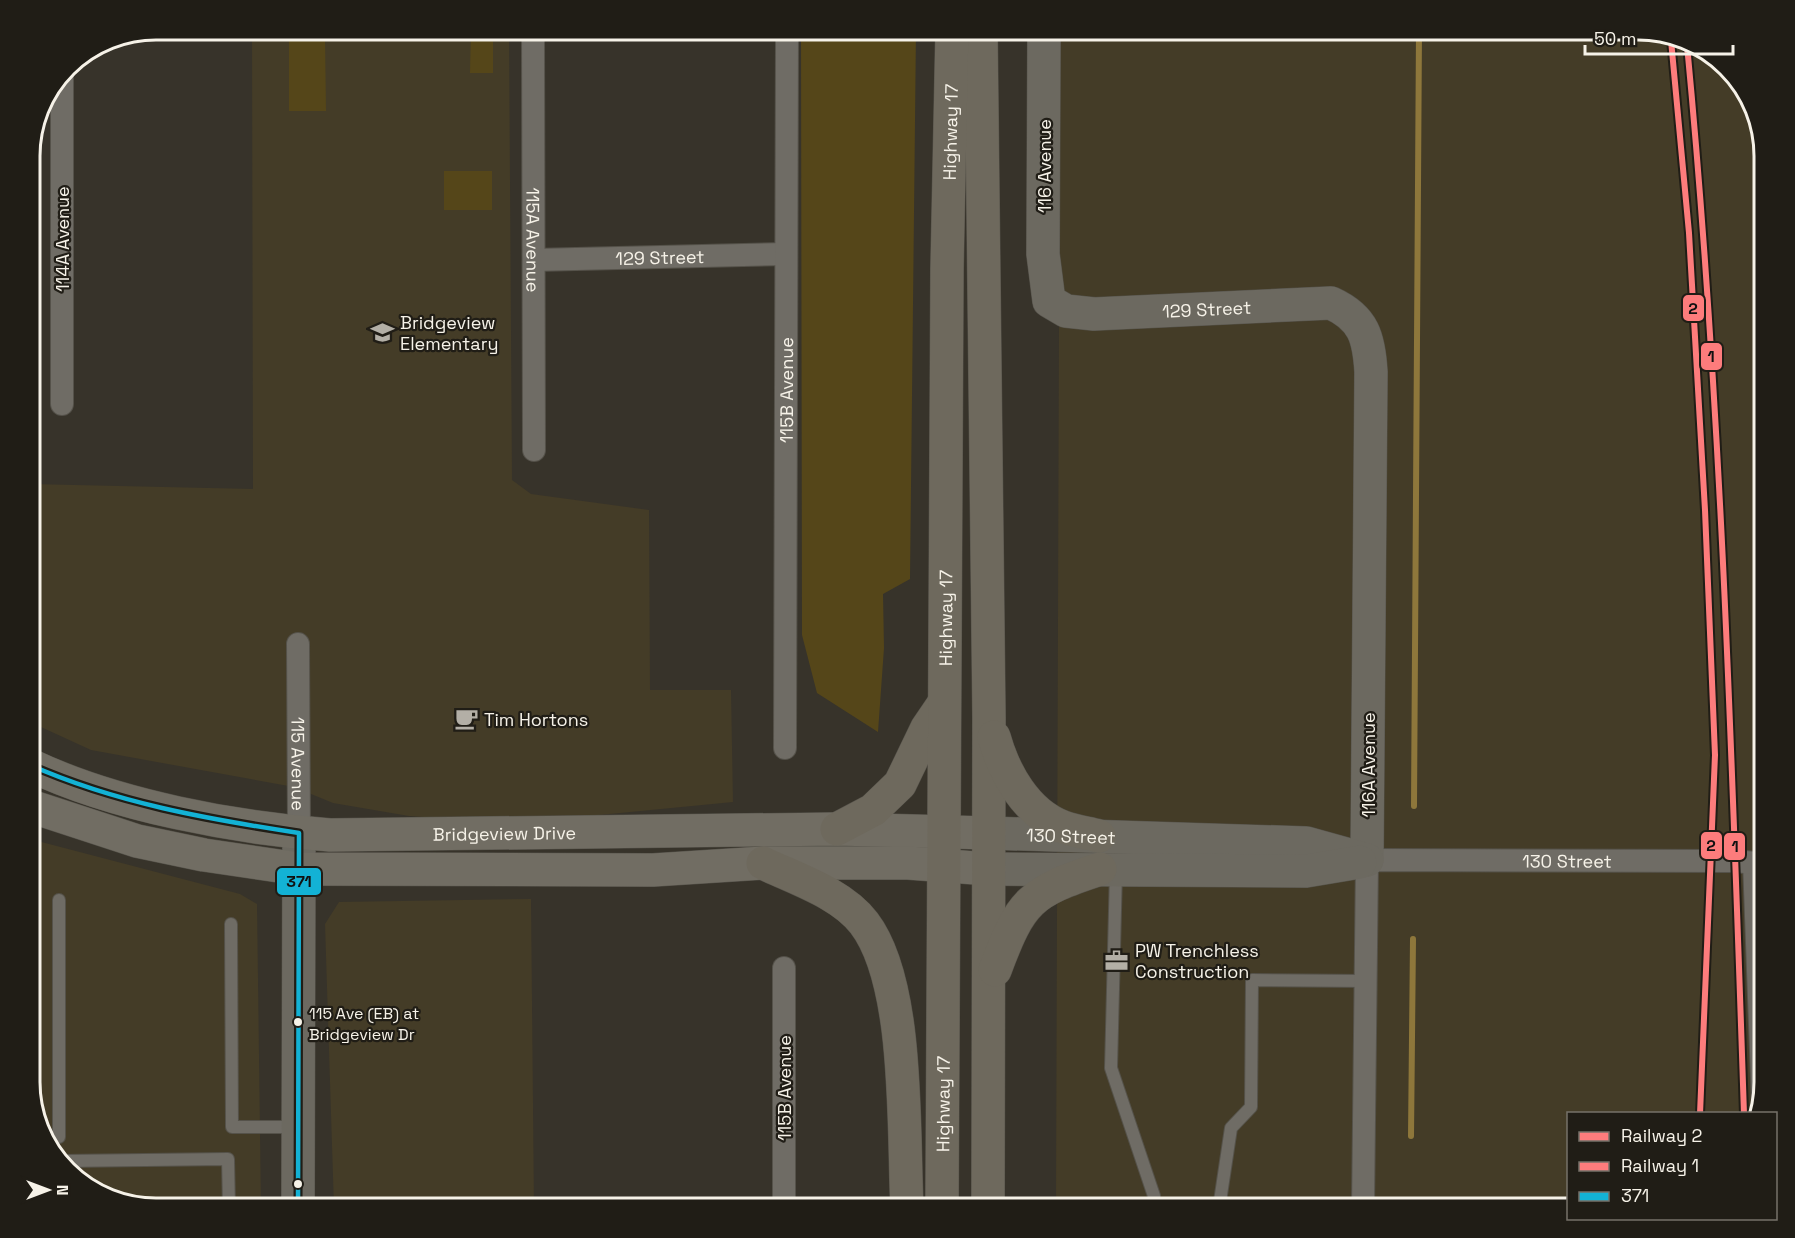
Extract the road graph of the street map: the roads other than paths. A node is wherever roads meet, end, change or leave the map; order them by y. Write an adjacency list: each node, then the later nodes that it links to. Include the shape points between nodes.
1 (952, 40): 9 (highway, Highway 17)
2 (981, 40): 16 (highway, Highway 17)
3 (1044, 40): 10 (street, 116 Avenue, via 1044,254)
4 (533, 41): 8 (street, 115A Avenue)
5 (787, 41): 7 (street, 115B Avenue)
6 (62, 89): 12 (street, 114A Avenue)
7 (786, 254): 8 (street, 129 Street); 17 (street, 115B Avenue)
8 (534, 260): 13 (street, 115A Avenue)
9 (947, 269): 15 (highway, Highway 17); 22 (highway, via 963,386)
10 (1049, 302): 11 (street, 129 Street, via 1066,311 1094,314 1331,303 1349,311)
11 (1361, 324): 24 (street, 116A Avenue, via 1370,352 1371,372)
12 (62, 404)
13 (534, 450)
14 (297, 644): 21 (street, 115 Avenue)
15 (945, 701): 20 (highway, via 900,784 873,810); 22 (highway, Highway 17)
16 (989, 718): 22 (highway, Highway 17); 23 (highway, via 1001,764 1029,803 1061,826)
17 (785, 748)
18 (41, 769): 21 (main road, Bridgeview Drive, via 107,794 168,810)
19 (41, 810): 28 (main road, Bridgeview Drive, via 137,841)
20 (837, 829): 21 (main road, Bridgeview Drive, via 339,836); 22 (main road, Bridgeview Drive)
21 (298, 833): 28 (street, 115 Avenue)
22 (968, 833): 23 (street, 130 Street); 27 (highway, Highway 17); 29 (highway, Highway 17)
23 (1099, 836): 24 (street, 130 Street, via 1306,843)
24 (1367, 860): 26 (street, 130 Street); 30 (street, 130 Street, via 1306,871); 34 (street, 116A Avenue)
25 (763, 863): 27 (main road, Bridgeview Drive); 28 (main road, Bridgeview Drive, via 653,870); 42 (highway, via 815,887 851,910 864,923 882,958 898,1029)
26 (1754, 863)
27 (944, 865): 29 (main road, Bridgeview Drive); 43 (highway, Highway 17)
28 (299, 869): 36 (street, 115 Avenue)
29 (989, 869): 30 (street, 130 Street); 35 (highway, Highway 17)
30 (1108, 869): 35 (highway, via 1053,885 1027,904 1011,928); 45 (lane, via 1111,1068)
31 (59, 900): 37 (lane, via 59,1137)
32 (231, 924): 36 (lane, via 232,1127)
33 (784, 968): 41 (street, 115B Avenue)
34 (1367, 981): 46 (lane, via 1252,980 1251,1107 1231,1128); 47 (street, 116A Avenue)
35 (988, 988): 44 (highway, Highway 17)
36 (297, 1127): 40 (street, 115 Avenue)
37 (54, 1137)
38 (78, 1161): 39 (lane, via 228,1159)
39 (229, 1198)
40 (298, 1198)
41 (784, 1198)
42 (906, 1198)
43 (942, 1198)
44 (988, 1198)
45 (1154, 1198)
46 (1221, 1198)
47 (1363, 1198)

